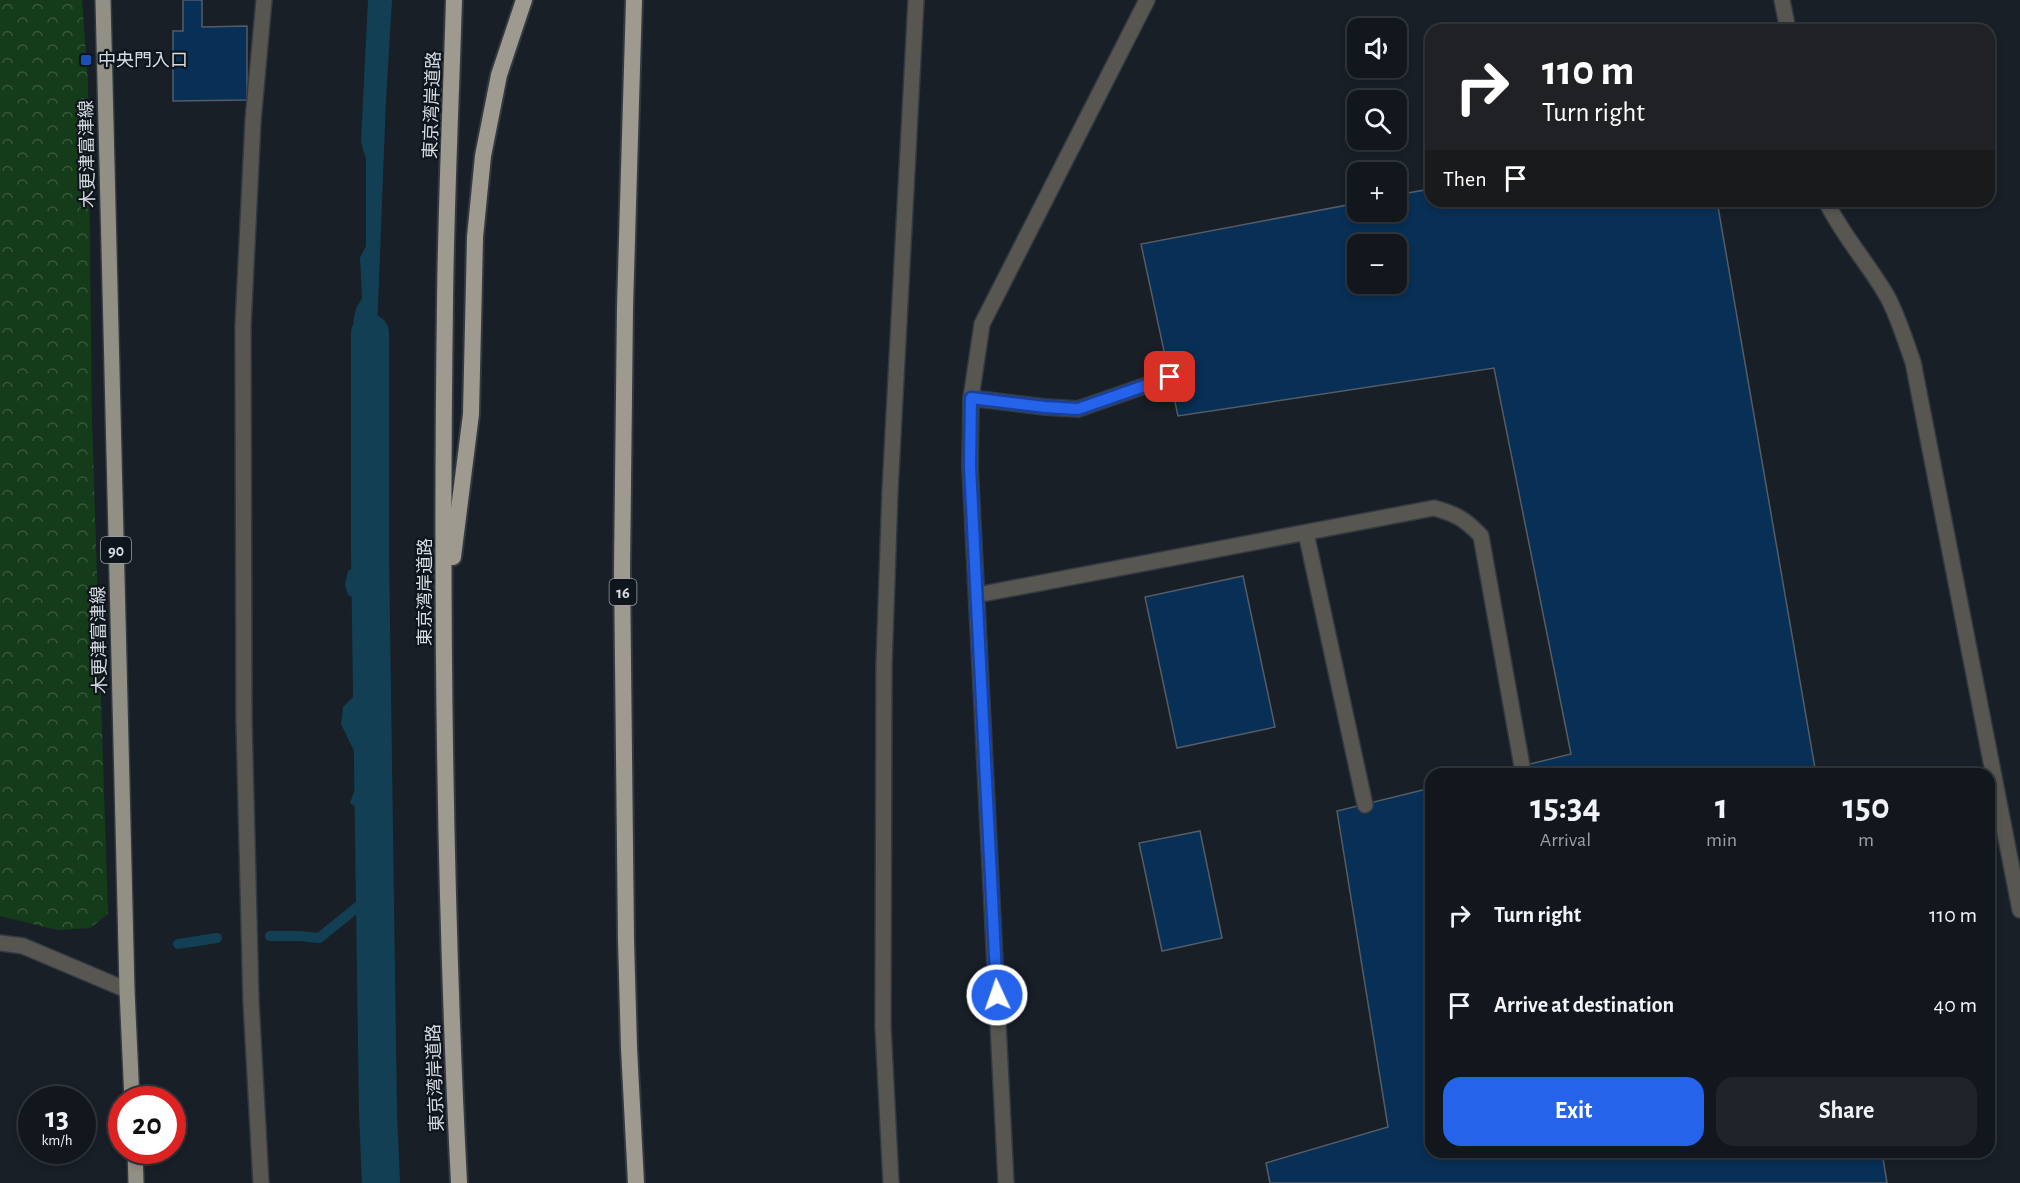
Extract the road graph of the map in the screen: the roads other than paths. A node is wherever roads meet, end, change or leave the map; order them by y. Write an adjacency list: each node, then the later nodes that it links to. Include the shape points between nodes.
1 (103, 0): 22 (main road, 木更津富津線 / 90)
2 (264, 0): 26 (street, via 253,121 243,326 244,721 251,1002)
3 (454, 0): 15 (highway, 東京湾岸道路, via 445,301)
4 (524, 0): 15 (highway, via 500,75 483,156 475,237 471,414)
5 (634, 0): 28 (highway, 16, via 622,570 626,940)
6 (916, 0): 29 (street, via 884,665 883,1027)
7 (1147, 0): 12 (street, via 981,324)
8 (1782, 0): 9 (street)
9 (1787, 24)
10 (1829, 207): 17 (street, via 1888,298 1913,362)
11 (1170, 377): 12 (street, via 1078,409)
12 (971, 398): 14 (street, via 970,467)
13 (1306, 532): 14 (street); 16 (street, via 1434,508 1469,522 1481,536); 19 (street)
14 (977, 595): 30 (street)
15 (444, 630): 27 (highway, 東京湾岸道路, via 447,881)
16 (1522, 766)
17 (1992, 768)
18 (1995, 782): 20 (street)
19 (1365, 805)
20 (2020, 910)
21 (0, 942): 22 (street, via 23,946)
22 (127, 990): 23 (main road, 木更津富津線 / 90)
23 (131, 1086)
24 (135, 1164): 25 (main road)
25 (136, 1183)
26 (261, 1183)
27 (459, 1183)
28 (636, 1183)
29 (891, 1183)
30 (1006, 1183)

